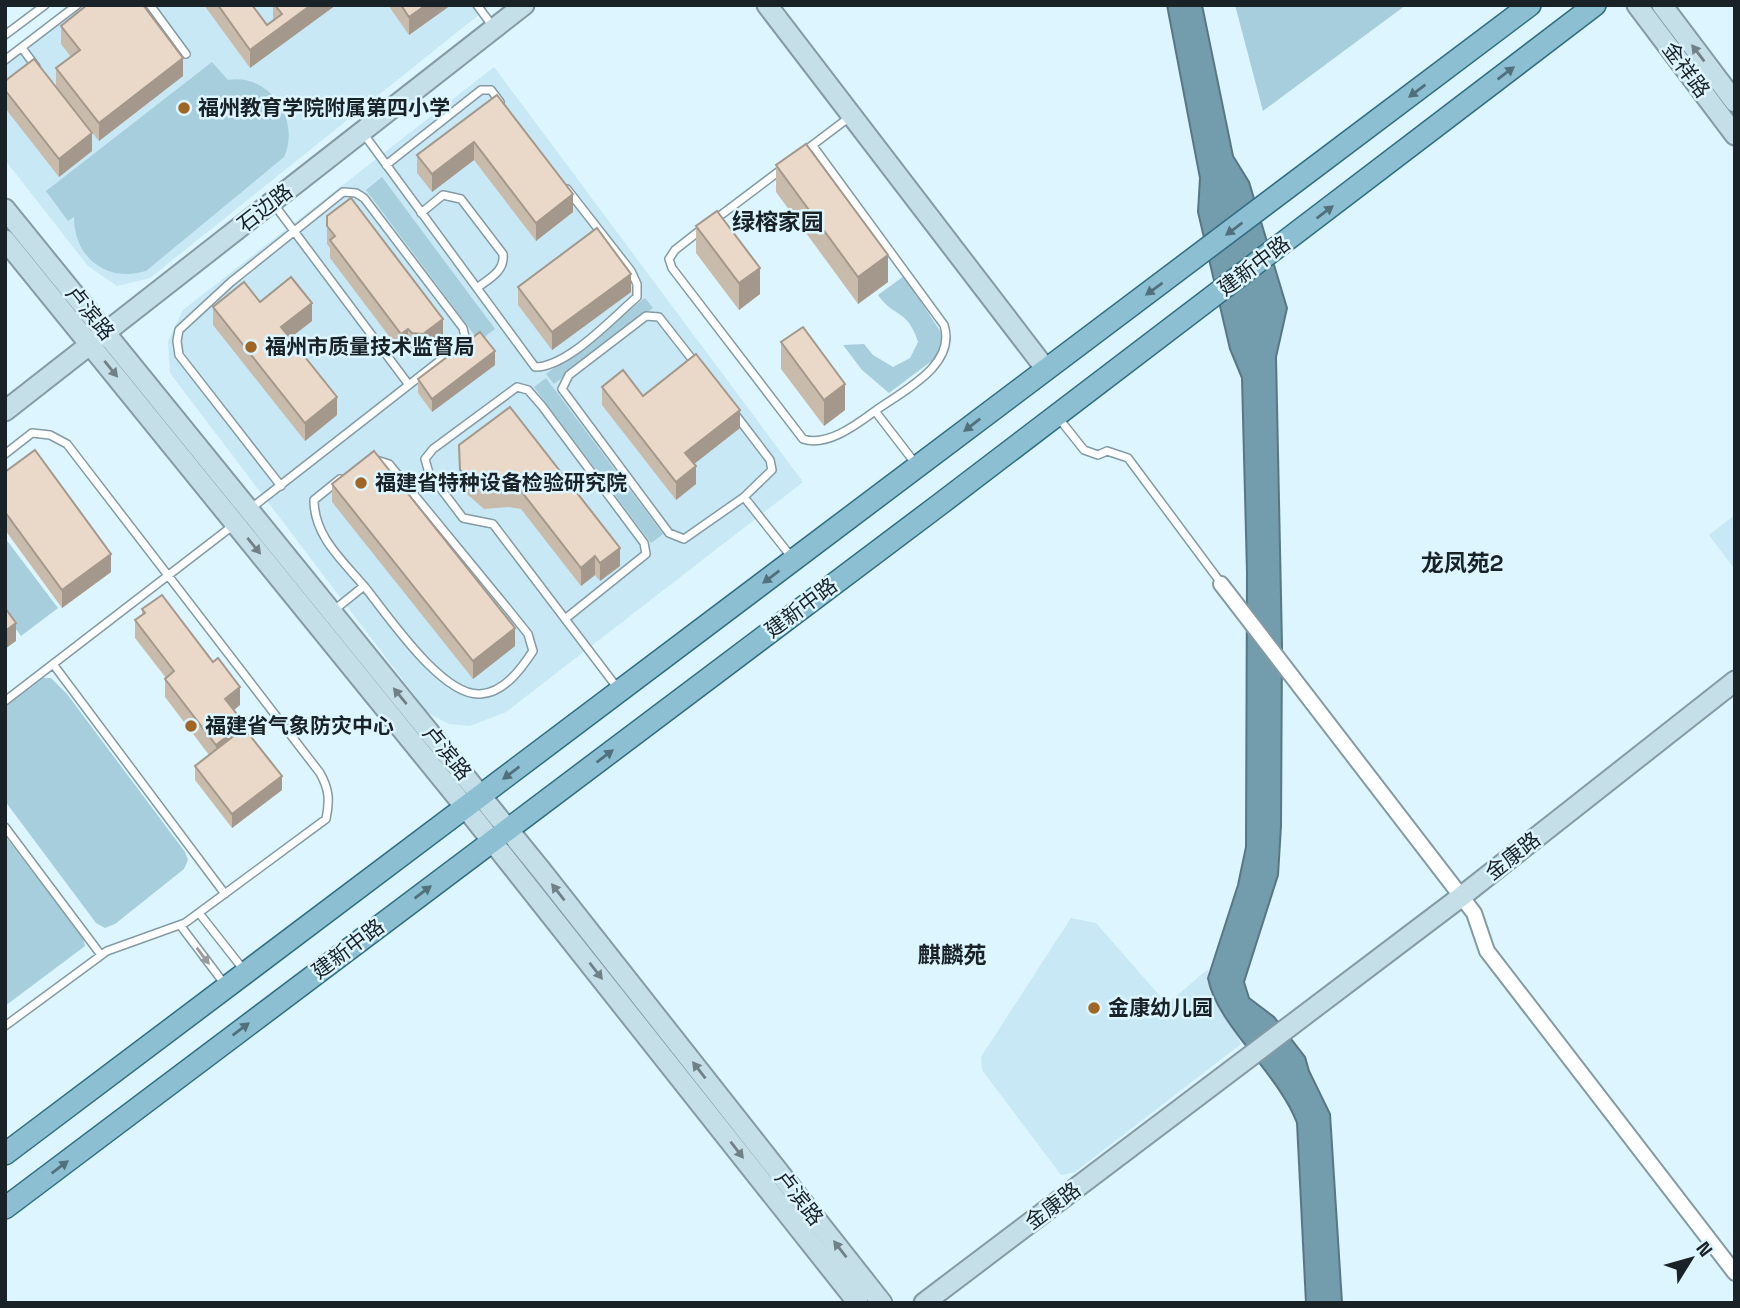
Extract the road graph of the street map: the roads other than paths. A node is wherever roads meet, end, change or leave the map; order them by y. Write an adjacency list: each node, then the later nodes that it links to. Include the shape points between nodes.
1 (45, 5): 12 (lane)
2 (77, 5): 13 (lane)
3 (150, 5): 14 (lane)
4 (477, 5): 11 (lane)
5 (767, 5): 19 (main road)
6 (1530, 5): 32 (main road, 建新中路, one-way to 32)
7 (1595, 5): 38 (main road, 建新中路, one-way to 7)
8 (1637, 5): 21 (main road, 金祥路)
9 (1662, 5): 17 (main road, 金祥路, one-way to 9)
10 (519, 7): 11 (main road, 石边路)
11 (494, 28): 20 (main road, 石边路)
12 (5, 35)
13 (22, 48): 15 (lane); 16 (lane)
14 (186, 54)
15 (5, 60)
16 (46, 80)
17 (1735, 102)
18 (507, 111): 23 (lane, via 491,90 481,89)
19 (852, 116): 22 (lane); 32 (main road)
20 (362, 132): 23 (lane); 25 (main road, 石边路)
21 (1735, 135)
22 (813, 146): 37 (lane, via 944,325 948,337 942,360); 37 (lane, via 669,259 803,439 822,441)
23 (386, 165): 27 (lane)
24 (565, 186): 30 (lane, via 631,271 637,297 567,356 549,367 535,367)
25 (273, 202): 28 (lane); 31 (main road, 石边路)
26 (5, 209): 31 (main road, 卢滨路)
27 (421, 213): 30 (lane); 30 (lane, via 443,195 461,199 503,254 500,270)
28 (295, 231): 34 (lane); 34 (lane, via 343,192 356,193 463,328 465,337 460,345); 43 (lane, via 179,330 177,341 179,355)
29 (5, 240): 31 (main road)
30 (477, 288)
31 (99, 339): 36 (main road, 石边路); 45 (main road, 卢滨路)
32 (1045, 368): 41 (main road, 建新中路, one-way to 41)
33 (700, 370): 44 (lane, via 655,315 646,316 569,375 562,389 669,533 684,539 694,535)
34 (409, 384): 43 (lane)
35 (725, 401): 44 (lane, via 770,460 772,470)
36 (5, 411)
37 (875, 411): 41 (lane)
38 (1057, 416): 48 (lane, via 1084,450 1098,455 1107,450 1129,458); 58 (main road, 建新中路, one-way to 38)
39 (5, 454): 47 (lane, via 32,433 67,444)
40 (362, 462): 49 (lane, via 368,458 389,464 528,634 533,651 496,690 464,691 426,661)
41 (918, 467): 46 (main road, 建新中路)
42 (346, 475): 49 (lane, via 314,500 314,517 327,541)
43 (281, 486): 45 (lane)
44 (744, 497): 46 (lane)
45 (243, 517): 47 (lane); 50 (main road, 卢滨路); 56 (main road, one-way to 56)
46 (793, 560): 54 (main road, 建新中路, one-way to 54)
47 (169, 573): 52 (lane); 59 (lane, via 328,787 326,819)
48 (1222, 584): 60 (street)
49 (364, 586): 50 (lane)
50 (332, 612): 56 (main road, 卢滨路, one-way to 50)
51 (565, 619): 51 (lane, via 642,560 644,543 542,406 528,390 517,387 425,459 429,473 463,518 493,524); 54 (lane)
52 (53, 664): 55 (lane); 59 (lane)
53 (1735, 681): 60 (main road, 金康路)
54 (619, 691): 56 (main road, 建新中路, one-way to 56)
55 (5, 701)
56 (473, 801): 58 (main road, 卢滨路); 64 (main road, 建新中路)
57 (5, 827): 63 (lane)
58 (500, 834): 68 (main road, 建新中路, one-way to 58); 70 (main road, one-way to 70); 71 (main road, 卢滨路, one-way to 58)
59 (225, 894): 61 (lane)
60 (1462, 896): 69 (street, via 1474,912 1487,951); 72 (main road, 金康路)
61 (199, 913): 62 (lane); 64 (lane)
62 (180, 925): 63 (lane); 65 (lane, one-way to 65)
63 (102, 955): 66 (lane)
64 (246, 973): 65 (main road, 建新中路)
65 (227, 987): 67 (main road, 建新中路)
66 (5, 1026)
67 (5, 1154)
68 (5, 1208)
69 (1735, 1273)
70 (858, 1303)
71 (882, 1303)
72 (924, 1303)

